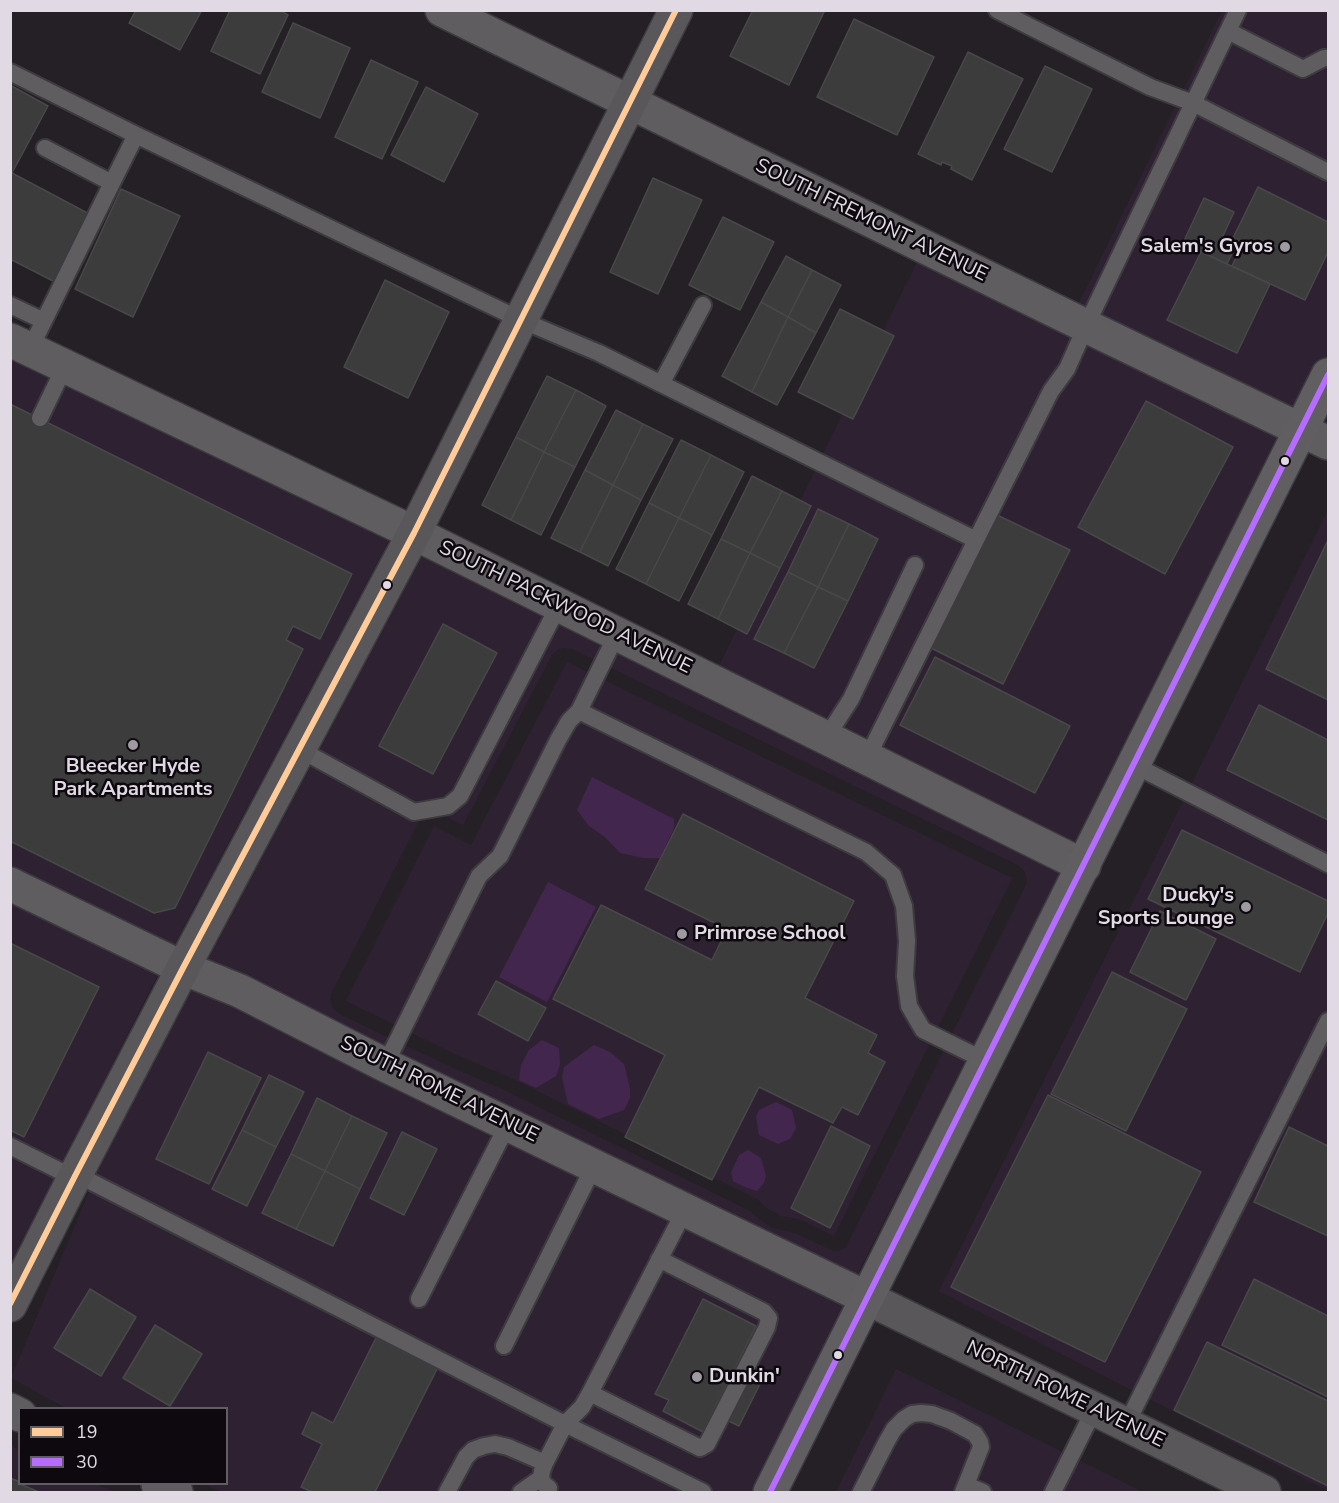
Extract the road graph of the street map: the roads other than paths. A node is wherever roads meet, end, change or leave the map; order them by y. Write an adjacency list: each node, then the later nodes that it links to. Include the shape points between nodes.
1 (442, 10): 8 (street, SOUTH FREMONT AVENUE)
2 (676, 10): 8 (main road)
3 (997, 10): 9 (lane, via 1150,87)
4 (1238, 10): 5 (lane)
5 (1228, 31): 6 (lane, via 1303,69); 9 (lane)
6 (1329, 58)
7 (10, 72): 10 (lane)
8 (630, 103): 16 (main road); 17 (street, SOUTH FREMONT AVENUE)
9 (1193, 103): 12 (lane); 17 (lane)
10 (136, 135): 13 (lane); 16 (lane)
11 (45, 148): 13 (lane)
12 (1329, 172)
13 (112, 183): 18 (lane)
14 (703, 304): 21 (lane)
15 (10, 305): 18 (lane)
16 (521, 320): 21 (lane); 24 (main road)
17 (1086, 326): 23 (street, SOUTH FREMONT AVENUE); 25 (lane)
18 (28, 337): 19 (street, SOUTH PACKWOOD AVENUE)
19 (65, 366): 22 (lane); 24 (street, SOUTH PACKWOOD AVENUE)
20 (1329, 375): 23 (main road)
21 (662, 384): 25 (lane)
22 (40, 418)
23 (1315, 436): 33 (main road)
24 (414, 533): 27 (street, SOUTH PACKWOOD AVENUE); 31 (main road)
25 (976, 540): 32 (lane)
26 (915, 565): 30 (lane, via 851,699)
27 (558, 605): 28 (street, SOUTH PACKWOOD AVENUE); 31 (lane, via 460,796 448,806 414,812)
28 (617, 634): 29 (lane); 30 (street, SOUTH PACKWOOD AVENUE)
29 (579, 711): 39 (lane, via 866,852 893,875 904,906 909,1006 923,1030); 40 (lane, via 558,740 500,856 479,876)
30 (826, 738): 32 (street, SOUTH PACKWOOD AVENUE)
31 (299, 749): 37 (main road)
32 (867, 758): 35 (street, SOUTH PACKWOOD AVENUE)
33 (1134, 765): 34 (lane); 35 (main road)
34 (1329, 864)
35 (1084, 866): 39 (main road)
36 (10, 884): 37 (street, SOUTH ROME AVENUE)
37 (183, 968): 40 (street, SOUTH ROME AVENUE, via 240,991); 44 (main road)
38 (1329, 1020): 54 (lane)
39 (986, 1061): 47 (main road)
40 (385, 1065): 41 (street, SOUTH ROME AVENUE)
41 (508, 1124): 43 (street, SOUTH ROME AVENUE); 48 (lane)
42 (10, 1146): 44 (lane)
43 (594, 1166): 45 (street, SOUTH ROME AVENUE); 50 (lane)
44 (75, 1176): 49 (main road); 53 (lane)
45 (685, 1210): 46 (lane); 47 (street, SOUTH ROME AVENUE)
46 (659, 1259): 51 (lane); 51 (lane, via 769,1318 707,1444 700,1448)
47 (867, 1298): 52 (main road, NORTH ROME AVENUE); 62 (main road)
48 (419, 1299)
49 (10, 1305)
50 (504, 1346)
51 (590, 1393): 53 (lane)
52 (1095, 1410): 54 (main road, NORTH ROME AVENUE); 65 (lane)
53 (564, 1424): 55 (lane); 61 (lane)
54 (1126, 1425): 66 (main road, NORTH ROME AVENUE)
55 (545, 1476): 59 (lane, via 508,1447 495,1444 473,1450); 60 (lane)
56 (160, 1485): 58 (street)
57 (964, 1489): 63 (lane, via 980,1442 975,1434 951,1421 921,1413 904,1419 894,1430); 64 (lane)
58 (176, 1492)
59 (447, 1492)
60 (520, 1492)
61 (703, 1492)
62 (770, 1492)
63 (861, 1492)
64 (983, 1492)
65 (1053, 1492)
66 (1264, 1492)

